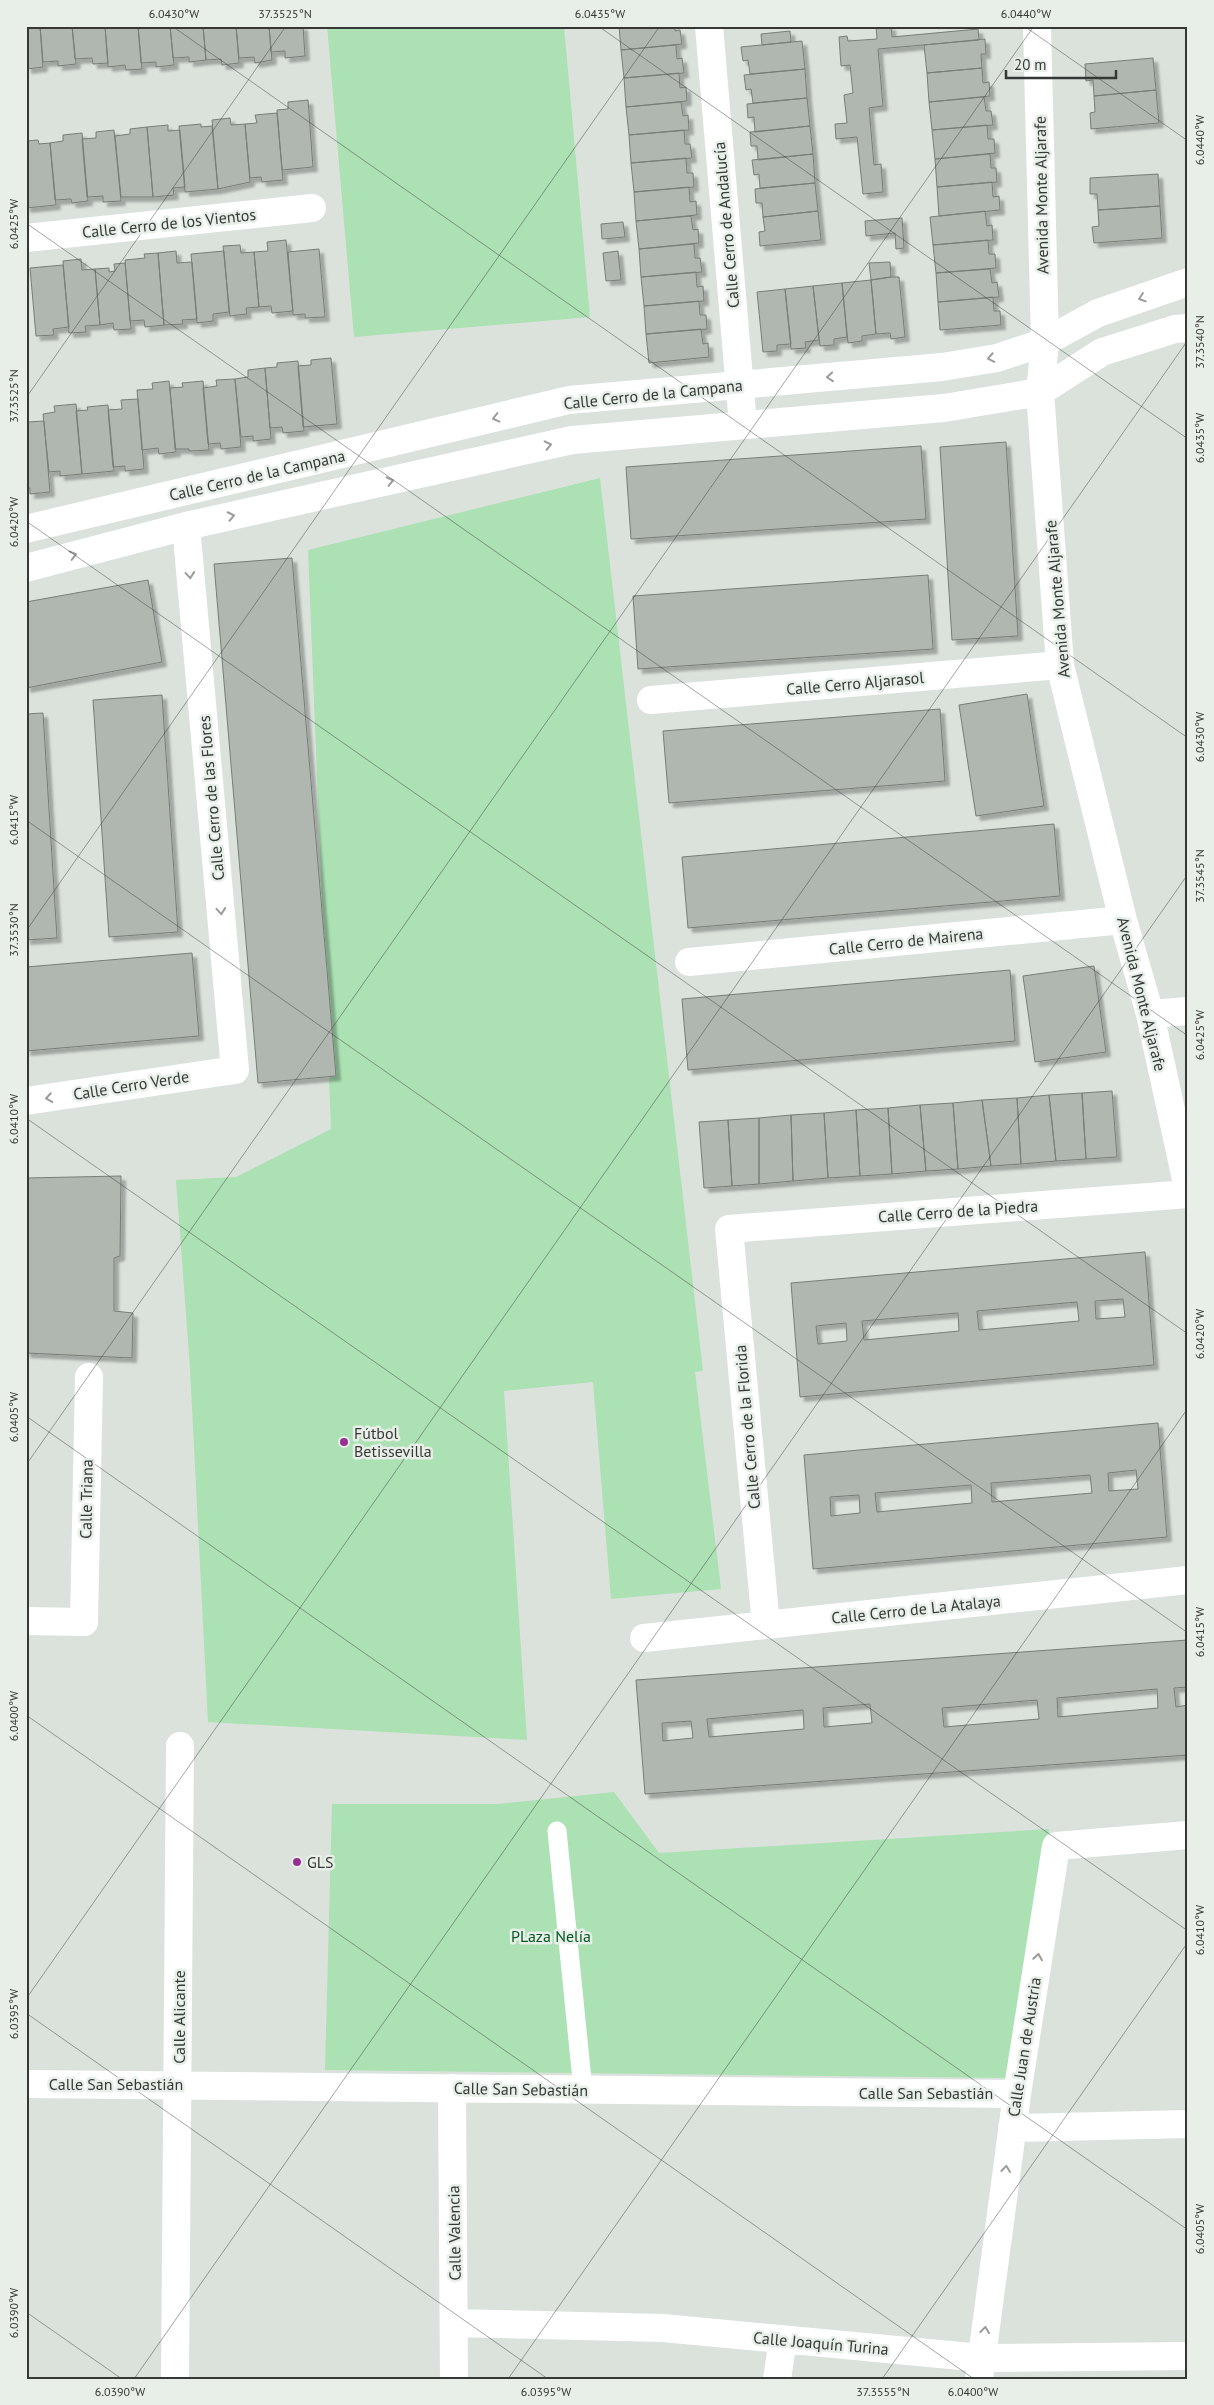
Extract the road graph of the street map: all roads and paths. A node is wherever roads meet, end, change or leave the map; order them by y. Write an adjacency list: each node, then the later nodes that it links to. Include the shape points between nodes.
1 (709, 26): 8 (street, Calle Cerro de Andalucía)
2 (1037, 26): 7 (street, Avenida Monte Aljarafe)
3 (312, 208): 4 (street, Calle Cerro de los Vientos)
4 (26, 238)
5 (1188, 282): 7 (street, Calle Cerro de la Campana, one-way to 7, via 1098,313)
6 (1183, 327): 9 (street, Calle Cerro de la Campana, via 1102,352)
7 (1045, 342): 8 (street, Calle Cerro de la Campana, one-way to 8, via 997,358 942,367); 9 (street, Avenida Monte Aljarafe)
8 (740, 385): 10 (street, Calle Cerro de Andalucía); 12 (street, Calle Cerro de la Campana, one-way to 12, via 569,400)
9 (1040, 392): 10 (street, Calle Cerro de la Campana, via 944,408); 14 (street, Avenida Monte Aljarafe)
10 (743, 425): 11 (street, Calle Cerro de la Campana, one-way to 10, via 572,440)
11 (186, 526): 13 (street, Calle Cerro de la Campana, one-way to 11); 20 (street, Calle Cerro de las Flores, one-way to 20)
12 (26, 529)
13 (26, 568)
14 (1060, 665): 15 (street, Calle Cerro Aljarasol); 16 (street, Avenida Monte Aljarafe)
15 (651, 700)
16 (1123, 920): 17 (street, Calle Cerro de Mairena); 19 (street, Avenida Monte Aljarafe)
17 (689, 962)
18 (1188, 1011): 19 (street)
19 (1150, 1014): 22 (street, Avenida Monte Aljarafe)
20 (235, 1070): 21 (street, Calle Cerro Verde, one-way to 21)
21 (26, 1101)
22 (1188, 1188)
23 (1188, 1194): 24 (street, Calle Cerro de la Piedra)
24 (729, 1229): 28 (street, Calle Cerro de la Florida)
25 (89, 1377): 27 (street, Calle Triana, via 84,1622)
26 (1188, 1580): 28 (street, Calle Cerro de La Atalaya)
27 (26, 1621)
28 (766, 1625): 29 (street, Calle Cerro de La Atalaya)
29 (644, 1638)
30 (180, 1746): 34 (street, Calle Alicante)
31 (556, 1831): 36 (lane)
32 (1188, 1834): 37 (street, Calle Juan de Austria, one-way to 32, via 1056,1846)
33 (26, 2084): 34 (street, Calle San Sebastián)
34 (179, 2085): 35 (street, Calle San Sebastián); 44 (street, Calle Alicante)
35 (452, 2088): 36 (street, Calle San Sebastián); 40 (street, Calle Valencia)
36 (583, 2090): 37 (street, Calle San Sebastián)
37 (1016, 2094): 39 (street, Calle Juan de Austria)
38 (1188, 2124): 39 (street)
39 (1012, 2128): 43 (street, Calle Juan de Austria, one-way to 39)
40 (455, 2323): 41 (street, Calle Joaquín Turina, via 663,2328); 45 (street, Calle Valencia)
41 (782, 2339): 43 (street, Calle Joaquín Turina); 46 (street)
42 (1188, 2356): 43 (street, Calle Joaquín Turina)
43 (980, 2368)
44 (175, 2379)
45 (454, 2379)
46 (777, 2379)

